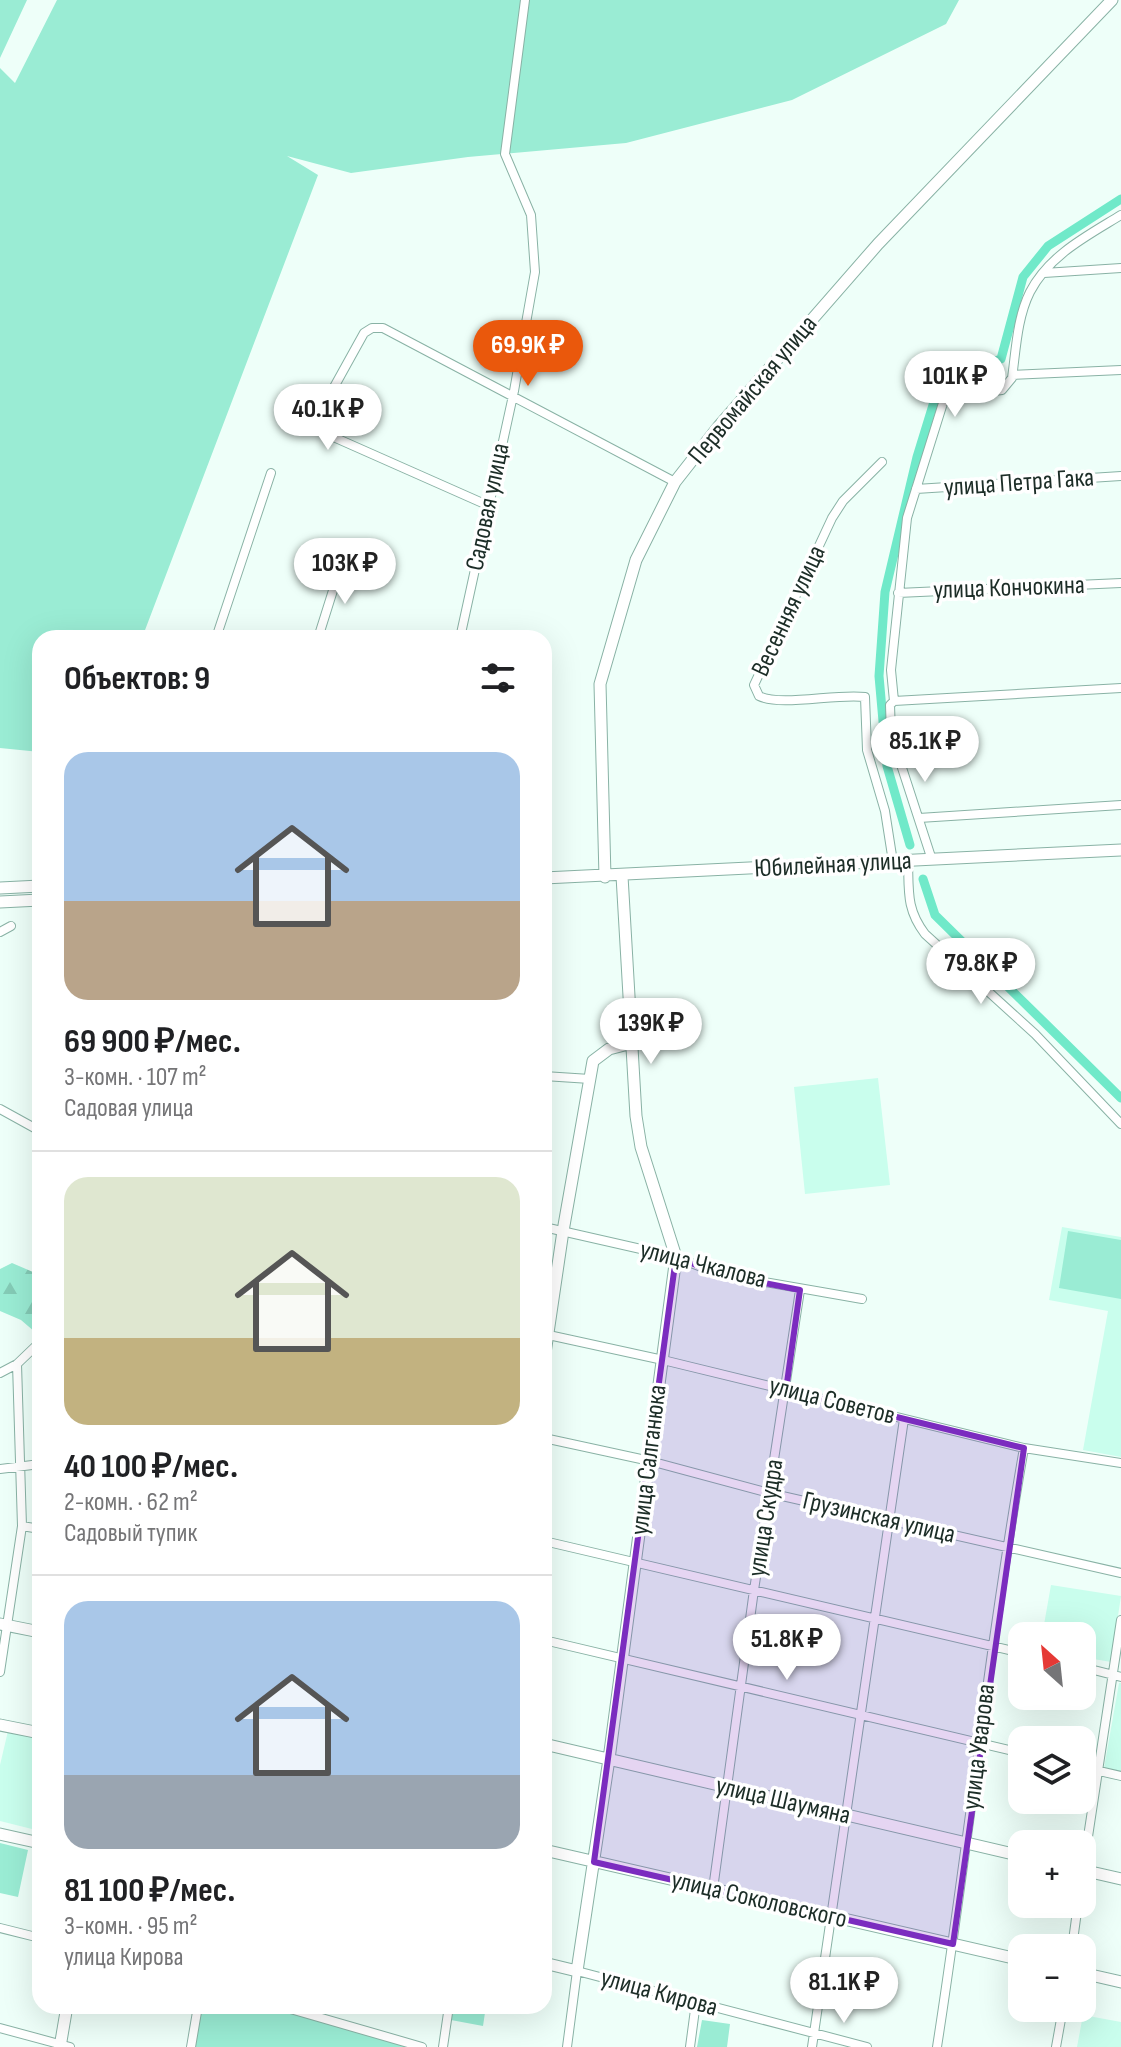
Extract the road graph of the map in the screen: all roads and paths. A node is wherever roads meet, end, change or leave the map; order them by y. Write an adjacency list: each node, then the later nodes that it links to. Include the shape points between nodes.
1 (525, 0): 8 (street, Садовая улица, via 505,154 531,215 535,272)
2 (1112, 0): 12 (street, Первомайская улица, via 878,244)
3 (1121, 215): 5 (street, via 1061,253)
4 (1121, 268): 5 (street)
5 (1044, 273): 7 (street, via 1030,292 1020,322)
6 (1121, 370): 7 (street)
7 (1013, 375): 13 (street, via 1002,390 954,396 943,403)
8 (512, 398): 12 (street); 14 (street, Садовая улица); 14 (street, via 383,328 372,328 364,333 318,416 329,435)
9 (882, 462): 28 (street, Весенняя улица, via 832,518 754,685 759,696 772,700 865,697 867,750)
10 (271, 473): 18 (street)
11 (1121, 476): 13 (street, улица Петра Гака)
12 (675, 482): 30 (street, Первомайская улица, via 636,560 600,684)
13 (916, 489): 17 (street)
14 (487, 505): 20 (street, Садовая улица)
15 (341, 565): 19 (street)
16 (1121, 583): 17 (street, улица Кончокина)
17 (898, 593): 22 (street, via 891,670)
18 (219, 630)
19 (321, 630)
20 (462, 630)
21 (1121, 688): 22 (street)
22 (894, 701): 24 (street, via 891,734)
23 (1121, 805): 24 (street)
24 (919, 818): 26 (street)
25 (1121, 850): 26 (street, Юбилейная улица)
26 (932, 860): 27 (street, Юбилейная улица)
27 (908, 861): 28 (street, Юбилейная улица); 42 (street, via 909,906 925,934 1035,1034)
28 (893, 862): 29 (street, Юбилейная улица)
29 (622, 876): 30 (street, Юбилейная улица); 38 (street, улица Салганюка)
30 (605, 877): 31 (street, Юбилейная улица)
31 (552, 878)
32 (32, 886): 33 (street)
33 (0, 888)
34 (32, 900): 35 (street)
35 (0, 902)
36 (11, 926): 37 (street)
37 (0, 932)
38 (632, 1043): 40 (street, via 599,1054); 46 (street, улица Салганюка, via 641,1147)
39 (552, 1077): 40 (street)
40 (590, 1079): 45 (street)
41 (0, 1109): 43 (street)
42 (1121, 1124)
43 (32, 1127)
44 (552, 1229): 45 (street, улица Чкалова)
45 (563, 1231): 46 (street, улица Чкалова); 48 (street)
46 (676, 1257): 47 (street, улица Чкалова, via 719,1274); 52 (street, улица Салганюка)
47 (800, 1290): 49 (street, улица Чкалова); 55 (street, улица Скудра)
48 (552, 1298)
49 (862, 1299)
50 (552, 1335): 52 (street, улица Советов)
51 (32, 1350): 53 (street)
52 (663, 1360): 55 (street, улица Советов); 59 (street, улица Салганюка)
53 (17, 1364): 54 (street); 62 (street)
54 (0, 1373)
55 (786, 1390): 56 (street, улица Советов); 64 (street, улица Скудра)
56 (904, 1419): 58 (street, улица Советов); 65 (street)
57 (552, 1440): 59 (street, Грузинская улица)
58 (1024, 1448): 60 (street, улица Советов); 69 (street, улица Уварова)
59 (650, 1461): 64 (street, Грузинская улица); 70 (street, улица Салганюка)
60 (1121, 1463)
61 (32, 1466): 62 (street)
62 (22, 1468): 63 (street); 66 (street)
63 (0, 1469)
64 (769, 1493): 65 (street, Грузинская улица); 72 (street, улица Скудра)
65 (888, 1520): 69 (street, Грузинская улица); 73 (street)
66 (22, 1526): 67 (street); 75 (street)
67 (32, 1528)
68 (552, 1543): 70 (street)
69 (1006, 1547): 71 (street, Грузинская улица); 78 (street, улица Уварова)
70 (636, 1562): 72 (street); 80 (street, улица Салганюка)
71 (1121, 1573)
72 (754, 1590): 73 (street); 84 (street, улица Скудра)
73 (873, 1618): 78 (street); 85 (street)
74 (1121, 1620): 83 (street)
75 (4, 1625): 76 (street); 82 (street)
76 (32, 1630)
77 (552, 1642): 80 (street)
78 (991, 1646): 79 (street); 88 (street, улица Уварова)
79 (1008, 1650)
80 (621, 1660): 84 (street); 91 (street, улица Салганюка)
81 (1096, 1671): 83 (street)
82 (0, 1672)
83 (1116, 1676): 92 (street)
84 (741, 1688): 85 (street); 94 (street, улица Скудра)
85 (861, 1716): 88 (street); 95 (street)
86 (0, 1725): 87 (street)
87 (32, 1731)
88 (979, 1743): 90 (street); 99 (street, улица Уварова)
89 (552, 1746): 91 (street, улица Шаумяна)
90 (1008, 1750)
91 (609, 1759): 94 (street, улица Шаумяна); 102 (street, улица Салганюка)
92 (1098, 1771): 93 (street); 96 (street)
93 (1121, 1776)
94 (727, 1787): 95 (street, улица Шаумяна); 105 (street, улица Скудра)
95 (848, 1816): 99 (street, улица Шаумяна); 106 (street)
96 (1089, 1830)
97 (0, 1834): 98 (street)
98 (32, 1841)
99 (967, 1844): 101 (street, улица Шаумяна); 109 (street, улица Уварова)
100 (552, 1852): 102 (street, улица Соколовского)
101 (1008, 1853)
102 (594, 1862): 105 (street, улица Соколовского); 112 (street, улица Салганюка)
103 (1096, 1875): 104 (street)
104 (1121, 1879)
105 (713, 1889): 106 (street, улица Соколовского)
106 (830, 1916): 109 (street, улица Соколовского); 124 (street)
107 (0, 1928): 108 (street)
108 (32, 1936)
109 (953, 1944): 110 (street, улица Соколовского); 133 (street, улица Уварова)
110 (1008, 1957)
111 (552, 1965): 112 (street, улица Кирова)
112 (577, 1971): 115 (street, улица Кирова); 129 (street, улица Салганюка)
113 (1096, 1976): 114 (street)
114 (1121, 1982)
115 (696, 2002): 124 (street, улица Кирова); 130 (street)
116 (66, 2014): 125 (street)
117 (197, 2014): 126 (street)
118 (308, 2014): 121 (street)
119 (320, 2014): 121 (street)
120 (448, 2014): 128 (street)
121 (319, 2017): 127 (street)
122 (1060, 2022): 134 (street)
123 (0, 2028): 125 (street)
124 (814, 2034): 131 (street); 132 (street, улица Кирова)
125 (64, 2046)
126 (191, 2047)
127 (422, 2047)
128 (443, 2047)
129 (567, 2047)
130 (690, 2047)
131 (812, 2047)
132 (867, 2047)
133 (937, 2047)
134 (1056, 2047)

